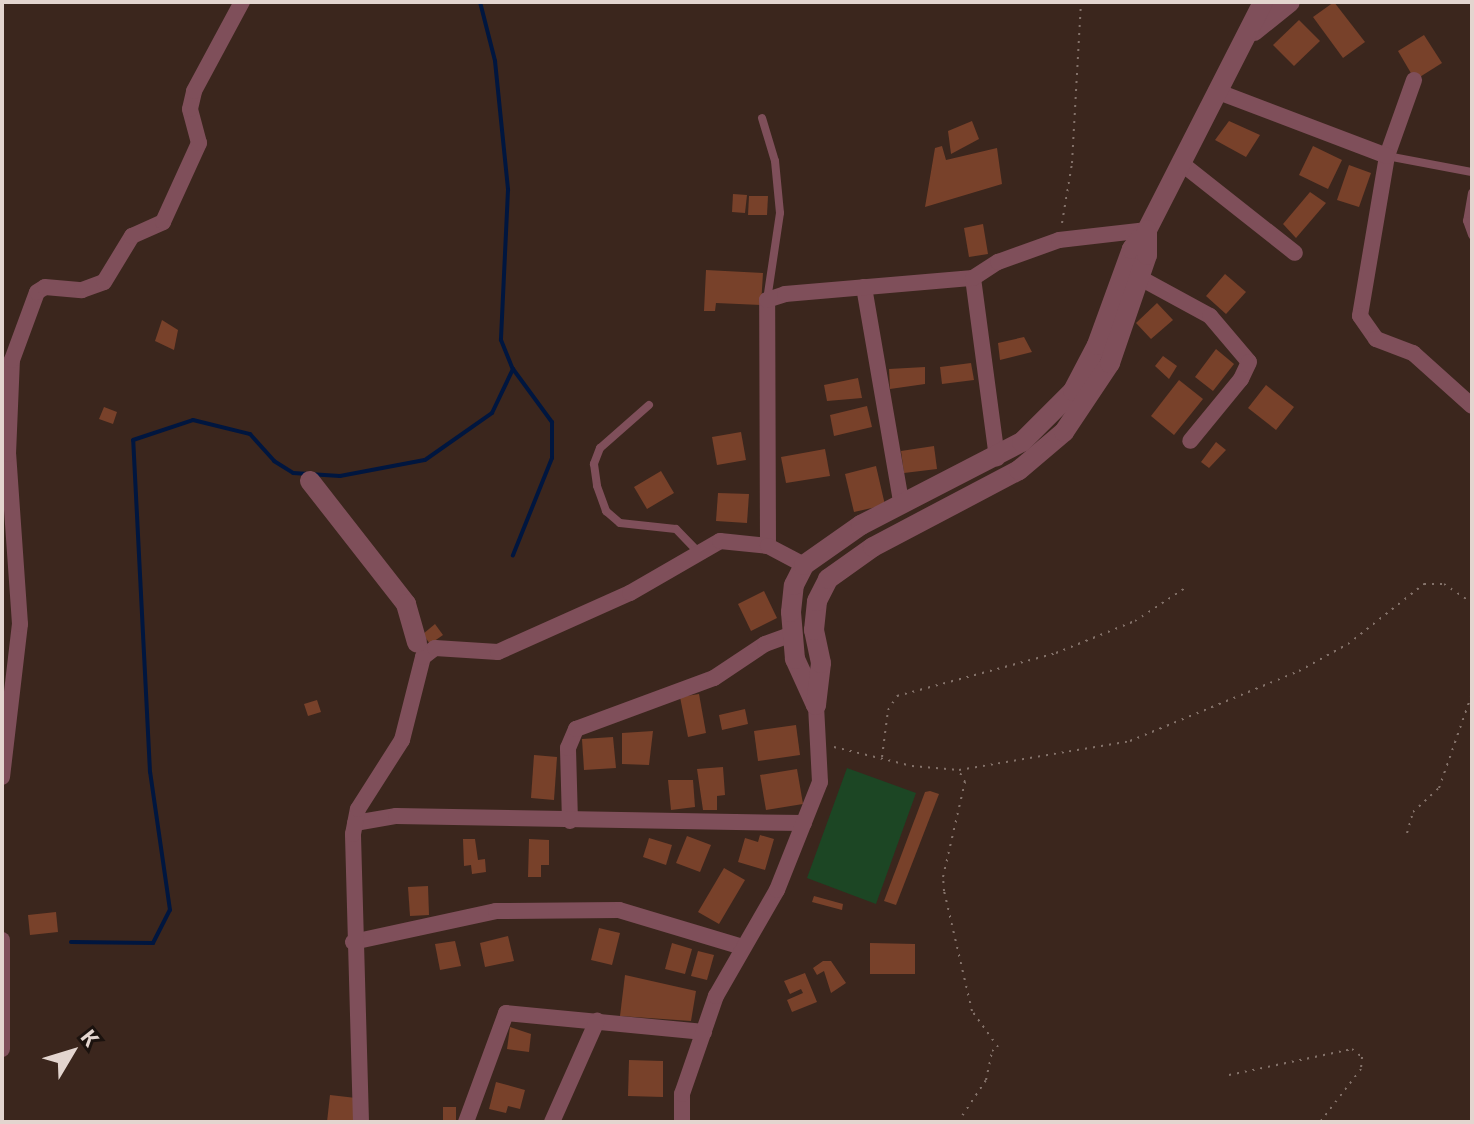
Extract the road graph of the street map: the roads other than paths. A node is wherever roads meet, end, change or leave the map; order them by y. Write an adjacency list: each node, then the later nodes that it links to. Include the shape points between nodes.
1 (242, 2): 31 (street, via 194,91 190,109 199,143 163,222 132,236 104,282 82,290 45,287 37,292 12,360 8,454 20,624)
2 (1263, 2): 4 (street)
3 (1290, 2): 4 (street)
4 (1251, 34): 6 (street)
5 (1414, 80): 8 (street)
6 (1216, 91): 8 (street); 9 (street)
7 (762, 118): 18 (lane, via 775,161 780,213)
8 (1387, 156): 10 (lane); 20 (street, via 1360,316 1376,339 1413,353)
9 (1181, 163): 12 (street); 14 (street)
10 (1472, 172)
11 (1472, 193): 13 (lane, via 1467,221)
12 (1147, 230): 15 (street); 16 (street, via 1059,240 998,262)
13 (1472, 235)
14 (1295, 253)
15 (1131, 273): 21 (street, via 1210,316 1249,362); 22 (street, via 1073,391 1039,428); 30 (street, via 1110,363 1064,432 1019,470 873,547 828,579 817,601 814,630 821,663)
16 (973, 278): 17 (street); 22 (street)
17 (864, 287): 18 (street); 24 (street)
18 (767, 300): 25 (street)
19 (649, 405): 26 (lane, via 600,448 594,464 597,486 606,511 620,523 676,529)
20 (1472, 406)
21 (1190, 441)
22 (997, 458): 24 (street)
23 (310, 481): 29 (street, via 406,604)
24 (902, 506): 27 (street, via 831,543)
25 (768, 546): 26 (street, via 720,541); 27 (street)
26 (696, 550): 29 (street, via 630,593 498,652)
27 (804, 565): 28 (street, via 794,585)
28 (793, 634): 30 (street, via 795,659); 32 (street, via 765,644 714,678 576,729 568,748)
29 (425, 649): 33 (street, via 402,740 358,809)
30 (816, 705): 34 (street, via 820,782)
31 (2, 777)
32 (570, 821): 33 (street, via 396,816); 34 (street)
33 (355, 823): 36 (street)
34 (804, 823): 37 (street, via 777,890)
35 (2, 940): 38 (street)
36 (353, 942): 37 (street, via 496,911 619,910); 42 (street)
37 (742, 947): 40 (street)
38 (3, 973): 41 (street)
39 (597, 1021): 40 (street); 43 (street, via 506,1013); 44 (street)
40 (704, 1032): 45 (street, via 682,1094)
41 (2, 1049)
42 (361, 1122)
43 (466, 1122)
44 (552, 1122)
45 (682, 1122)

